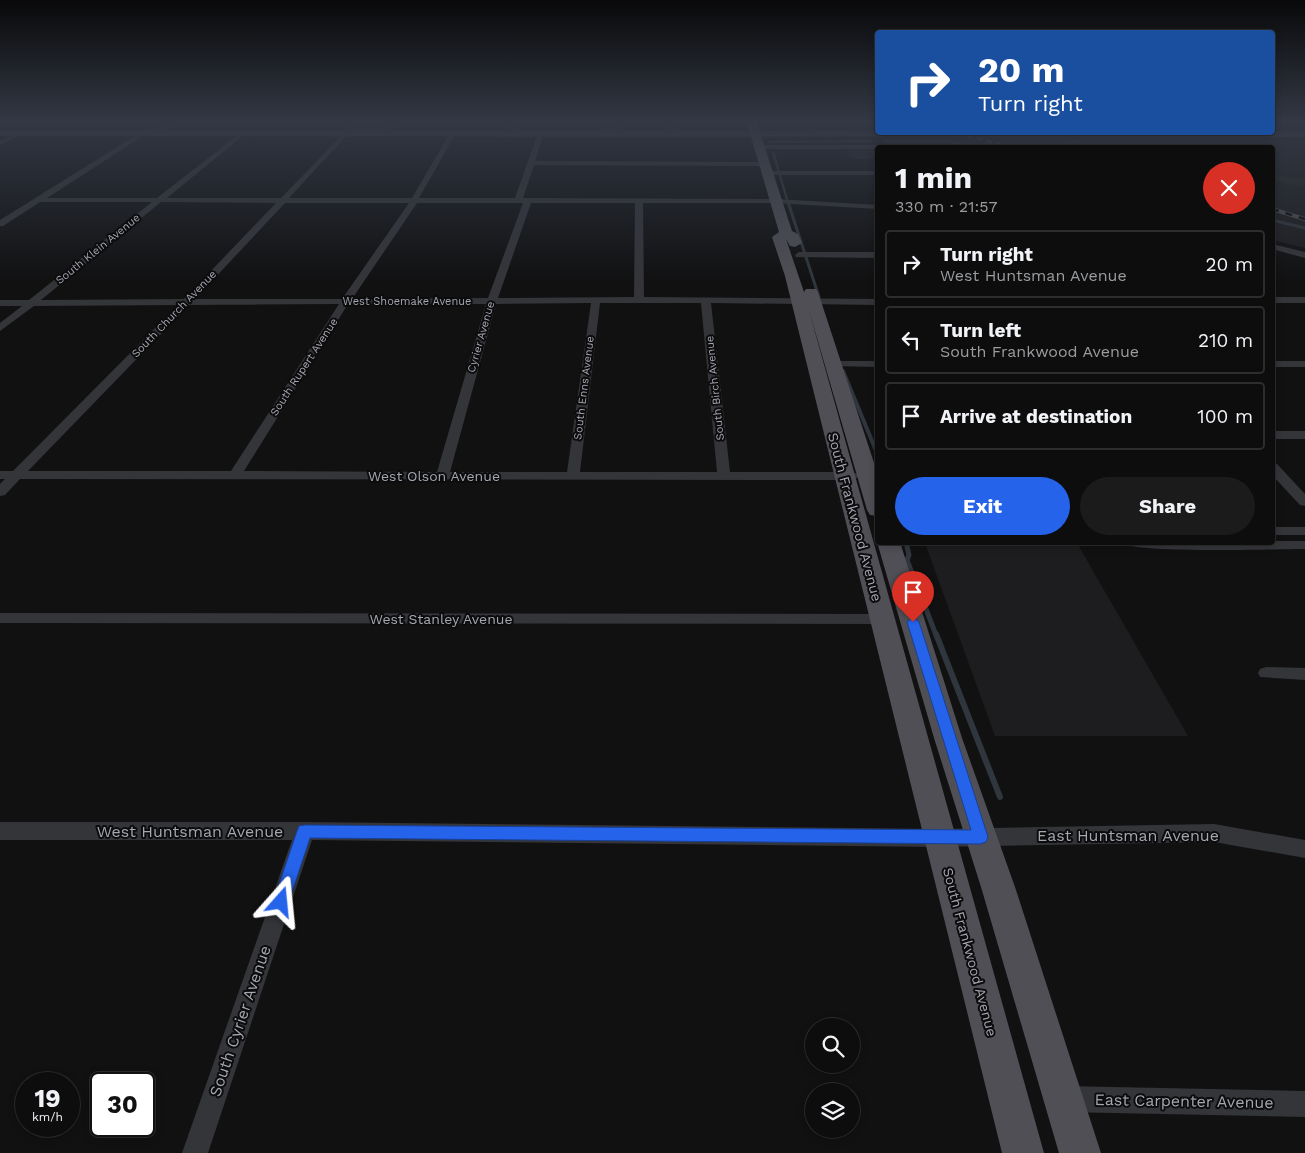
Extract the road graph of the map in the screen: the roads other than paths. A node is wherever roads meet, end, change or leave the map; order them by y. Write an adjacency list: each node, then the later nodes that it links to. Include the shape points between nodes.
1 (78, 174): 7 (street)
2 (191, 174): 8 (street, South Klein Avenue)
3 (308, 174): 9 (street, South Church Avenue)
4 (430, 174): 10 (street, South Rupert Avenue)
5 (529, 174): 11 (street, Cyrier Avenue)
6 (768, 174): 13 (main road, South Frankwood Avenue)
7 (36, 200): 8 (street); 15 (street)
8 (158, 200): 9 (street); 33 (street, South Klein Avenue)
9 (282, 201): 10 (street); 28 (street, South Church Avenue)
10 (414, 201): 11 (street); 29 (street, South Rupert Avenue)
11 (523, 201): 12 (street); 22 (street, Cyrier Avenue)
12 (640, 201): 13 (street); 24 (street)
13 (775, 201): 14 (street); 16 (main road, South Frankwood Avenue)
14 (875, 207)
15 (0, 224)
16 (786, 233): 18 (main road, South Frankwood Avenue, via 793,237); 30 (main road, South Frankwood Avenue, via 779,237)
17 (1275, 247): 21 (street)
18 (799, 254): 19 (street); 30 (main road, South Frankwood Avenue)
19 (875, 254)
20 (1275, 254): 21 (street)
21 (1304, 255)
22 (492, 300): 23 (street, West Shoemake Avenue); 29 (street, West Shoemake Avenue); 45 (street, Cyrier Avenue)
23 (596, 300): 24 (street, West Shoemake Avenue); 46 (street, South Enns Avenue)
24 (638, 300): 25 (street, West Shoemake Avenue)
25 (706, 300): 30 (street, West Shoemake Avenue); 48 (street, South Birch Avenue)
26 (1275, 300): 27 (street)
27 (1305, 300)
28 (187, 302): 29 (street, West Shoemake Avenue); 33 (street, West Shoemake Avenue); 43 (street, South Church Avenue)
29 (345, 302): 44 (street, South Rupert Avenue)
30 (806, 302): 31 (street, West Shoemake Avenue); 35 (main road, South Frankwood Avenue); 47 (main road, South Frankwood Avenue)
31 (875, 302)
32 (0, 303): 33 (street, West Shoemake Avenue)
33 (33, 303): 34 (street, South Klein Avenue)
34 (0, 328)
35 (834, 364): 36 (street); 47 (main road, South Frankwood Avenue)
36 (875, 364)
37 (1275, 364): 38 (street)
38 (1305, 364)
39 (1275, 435): 40 (street)
40 (1305, 435)
41 (1275, 470): 51 (street)
42 (0, 475): 43 (street, West Olson Avenue)
43 (16, 475): 44 (street, West Olson Avenue); 49 (street, South Church Avenue)
44 (235, 475): 45 (street, West Olson Avenue)
45 (442, 476): 46 (street, West Olson Avenue)
46 (572, 476): 48 (street, West Olson Avenue)
47 (867, 476): 48 (street, West Olson Avenue); 50 (main road, South Frankwood Avenue); 60 (main road, South Frankwood Avenue)
48 (724, 477)
49 (0, 492)
50 (875, 501)
51 (1305, 502)
52 (1275, 530): 53 (street)
53 (1305, 531)
54 (889, 545): 65 (main road, South Frankwood Avenue)
55 (1172, 545): 56 (street)
56 (1275, 545)
57 (1275, 545): 58 (street)
58 (1305, 545)
59 (0, 618): 60 (street, West Stanley Avenue)
60 (882, 619): 66 (main road, South Frankwood Avenue)
61 (1266, 673): 62 (street)
62 (1305, 674)
63 (0, 831): 64 (street, West Huntsman Avenue)
64 (305, 831): 66 (street, West Huntsman Avenue); 70 (street, South Cyrier Avenue)
65 (980, 837): 66 (street, West Huntsman Avenue); 67 (street, East Huntsman Avenue, via 1214,832); 68 (main road, South Frankwood Avenue)
66 (940, 838): 71 (main road, South Frankwood Avenue)
67 (1305, 849)
68 (1064, 1099): 69 (street, East Carpenter Avenue); 72 (main road, South Frankwood Avenue)
69 (1305, 1104)
70 (195, 1153)
71 (1024, 1153)
72 (1080, 1153)

